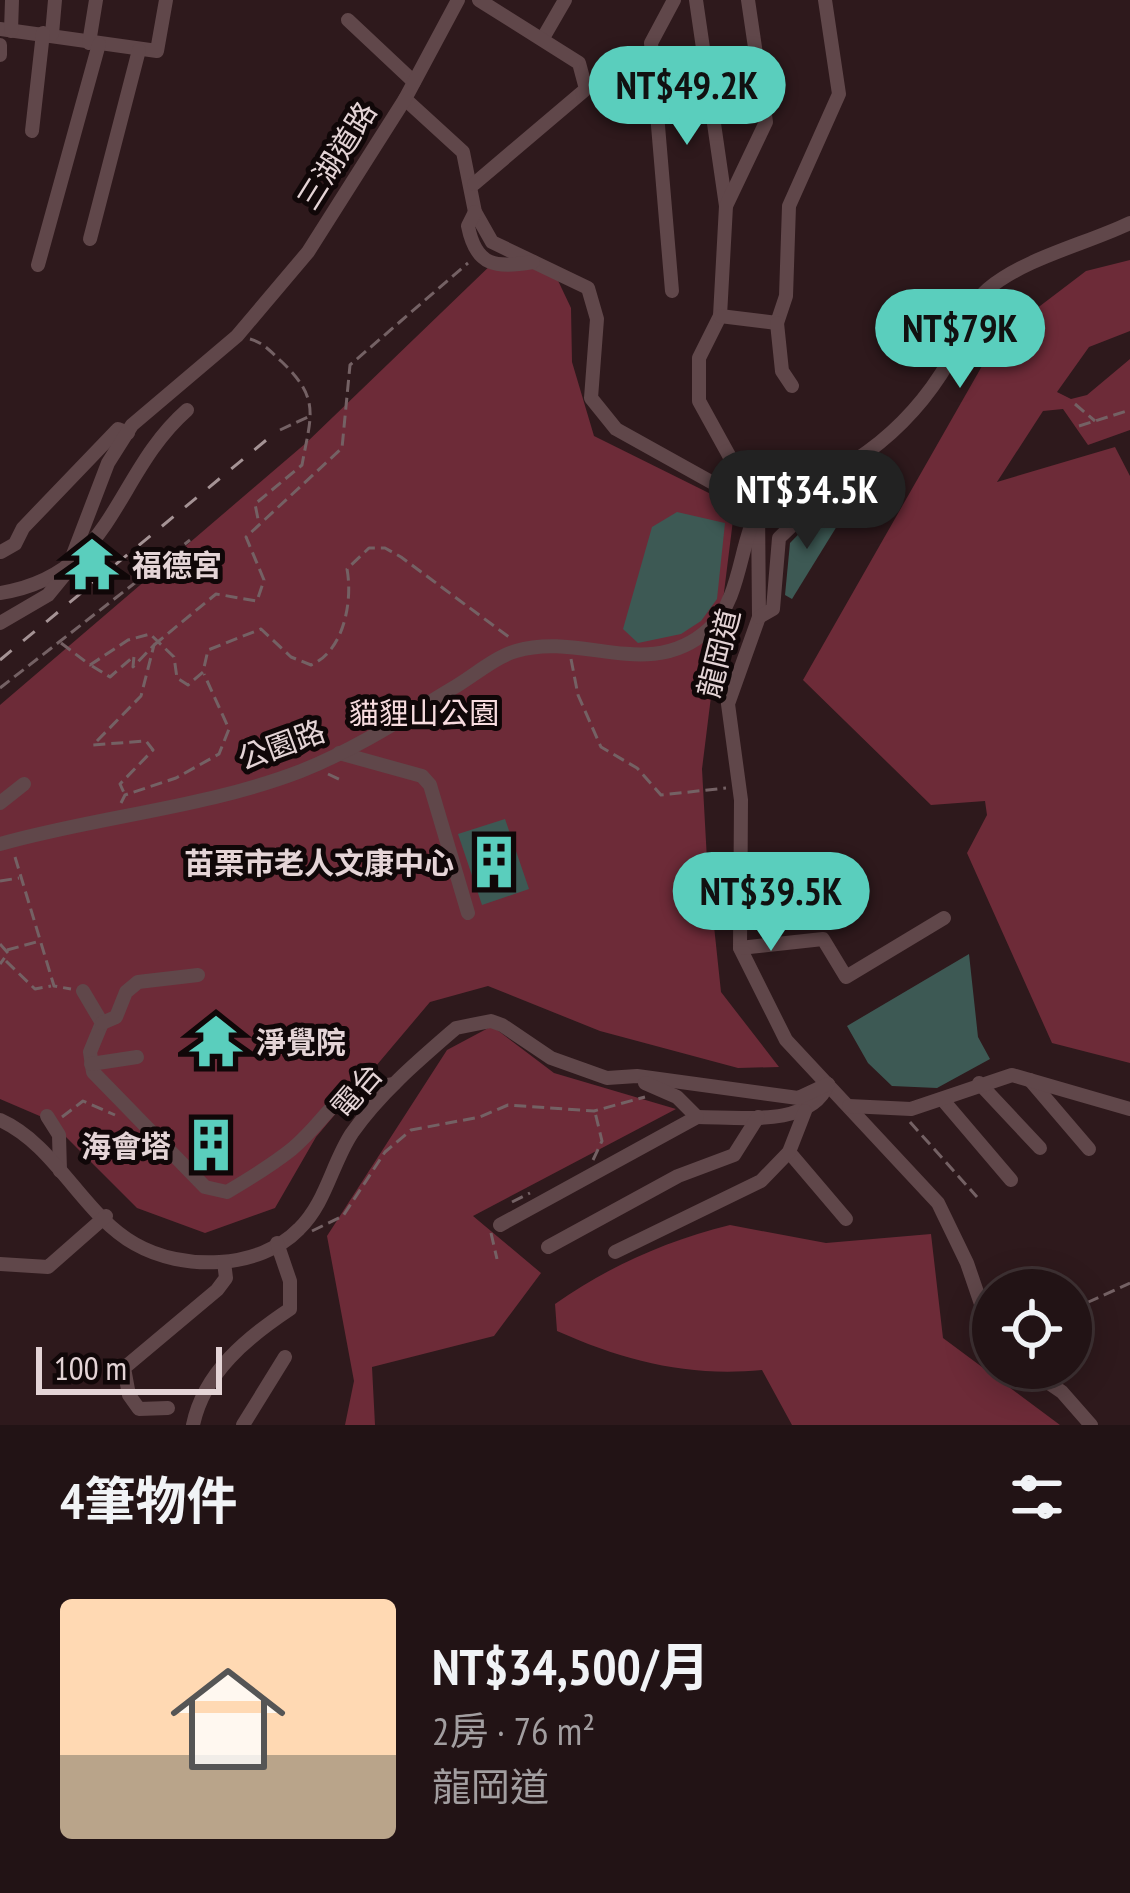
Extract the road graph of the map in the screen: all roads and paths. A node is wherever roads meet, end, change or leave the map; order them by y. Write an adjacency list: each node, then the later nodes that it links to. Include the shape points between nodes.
1 (12, 0): 13 (street)
2 (55, 0): 14 (street)
3 (96, 0): 16 (street)
4 (166, 0): 18 (street, via 157,51)
5 (458, 0): 20 (street)
6 (479, 0): 15 (street)
7 (565, 0): 15 (street)
8 (674, 0): 31 (street, via 651,43)
9 (696, 0): 24 (street)
10 (748, 0): 24 (street, 龍岡道, via 766,122)
11 (825, 0): 33 (street, via 839,94 790,206)
12 (349, 20): 20 (street)
13 (5, 30): 14 (street)
14 (48, 33): 16 (street); 22 (street)
15 (543, 38): 23 (street, via 579,63 586,89)
16 (94, 44): 18 (street); 30 (street)
17 (0, 45): 19 (street)
18 (140, 50): 27 (street)
19 (0, 55)
20 (414, 82): 21 (street)
21 (405, 99): 23 (street, 三湖道路, via 463,152); 34 (street, 三湖道路, via 308,252)
22 (32, 131)
23 (474, 184): 25 (street, 三湖道路)
24 (726, 206): 32 (street, 龍岡道)
25 (476, 212): 28 (street, 三湖道路, via 468,226); 29 (street, via 492,242)
26 (1130, 223): 44 (street, via 988,289 935,385 896,433 842,472)
27 (90, 239)
28 (477, 255): 29 (street, via 501,267); 46 (path, via 350,365 342,448)
29 (533, 262): 44 (street, via 588,288 597,319 591,398 616,429)
30 (38, 265)
31 (672, 291)
32 (719, 316): 33 (street); 44 (street, 龍岡道, via 699,358 699,401)
33 (777, 323): 35 (street, via 782,371)
34 (237, 336): 39 (path, via 260,342 302,381); 43 (street, 三湖道路)
35 (792, 386)
36 (1075, 404): 40 (path)
37 (187, 410): 49 (street)
38 (1130, 410): 40 (path)
39 (311, 415): 42 (path); 46 (path, via 302,465 255,504)
40 (1096, 422): 41 (path)
41 (1079, 426)
42 (280, 430)
43 (128, 433): 48 (street, via 118,429); 49 (street, 三湖道路)
44 (758, 508): 51 (street, 龍岡道); 57 (street, 公園路, via 739,550 732,597 710,628 650,656)
45 (808, 510): 51 (street, via 778,538 773,609)
46 (260, 526): 53 (path, via 246,537 264,580 257,602 216,595)
47 (190, 540): 55 (path)
48 (1, 552)
49 (66, 573): 50 (street); 52 (street, 三湖道路, via 48,595)
50 (0, 593)
51 (760, 617): 65 (street, 龍岡道, via 728,704)
52 (0, 623)
53 (159, 640): 56 (path); 58 (path, via 142,633); 59 (path, via 181,682 192,685)
54 (514, 641): 59 (path, via 401,557 369,548 347,569 347,616 320,662 302,663 270,632 253,629 208,650)
55 (62, 643): 58 (path); 60 (path)
56 (154, 645): 58 (path, via 110,677); 66 (path, via 141,696 93,745 146,741 153,750 120,784)
57 (568, 649): 61 (street, 公園路, via 515,651); 65 (path, via 601,747 638,768 661,795)
58 (91, 665)
59 (203, 672): 66 (path, via 229,729 219,754)
60 (0, 688)
61 (339, 753): 68 (street, 公園路, via 205,799); 72 (street, via 430,785)
62 (326, 774): 63 (path)
63 (341, 780)
64 (24, 784): 67 (street)
65 (739, 787): 76 (street, 龍岡道)
66 (124, 794): 68 (path)
67 (0, 803)
68 (117, 816): 69 (street, 公園路)
69 (6, 847): 70 (path)
70 (21, 877): 71 (path); 74 (path)
71 (0, 881)
72 (468, 913)
73 (944, 918): 76 (street, via 846,977 823,939)
74 (40, 941): 77 (path); 80 (path)
75 (0, 944): 77 (path)
76 (740, 948): 89 (street, 龍岡道, via 786,1040)
77 (7, 950): 78 (path)
78 (3, 962): 80 (path, via 35,989)
79 (198, 975): 82 (street, via 138,982 116,1017)
80 (53, 986): 81 (path)
81 (83, 991): 82 (street)
82 (102, 1023): 84 (street)
83 (137, 1057): 84 (street)
84 (91, 1064): 96 (street)
85 (637, 1076): 88 (street, 電台, via 574,1069 491,1021 456,1028); 89 (street, 電台, via 798,1098); 97 (street)
86 (1030, 1080): 87 (street, via 1012,1075); 94 (street); 102 (street)
87 (979, 1083): 91 (street); 101 (street)
88 (394, 1084): 96 (street, via 359,1089 320,1114 296,1145 227,1192 205,1187); 110 (street, 電台, via 351,1135)
89 (828, 1084): 92 (street, 龍岡道); 95 (street, via 821,1102)
90 (646, 1097): 110 (path, via 594,1111 508,1105 411,1130 385,1152 343,1216 319,1232)
91 (942, 1099): 93 (street); 105 (street)
92 (849, 1106): 93 (street); 116 (street, 龍岡道, via 938,1202)
93 (906, 1108): 106 (path, via 907,1119)
94 (1130, 1109)
95 (805, 1111): 98 (street); 103 (street)
96 (134, 1115): 100 (path, via 128,1120 83,1101)
97 (697, 1117): 98 (street); 109 (street)
98 (758, 1117): 112 (street, via 734,1155 678,1176)
99 (0, 1120): 104 (street, 電台)
100 (50, 1121): 104 (street, via 59,1135)
101 (1040, 1148)
102 (1089, 1149)
103 (789, 1152): 108 (street); 113 (street, via 761,1181)
104 (60, 1171): 107 (street, 電台)
105 (1011, 1180)
106 (977, 1197)
107 (106, 1216): 114 (street, 電台, via 132,1243 166,1258); 115 (street, via 48,1267)
108 (846, 1220)
109 (500, 1225)
110 (298, 1231): 111 (street, 電台)
111 (277, 1243): 114 (street, 電台); 121 (street, via 290,1309 232,1352)
112 (548, 1247)
113 (615, 1252)
114 (224, 1262): 122 (street, via 217,1290 124,1368 139,1409)
115 (0, 1264)
116 (972, 1278)
117 (1130, 1283): 118 (path)
118 (1092, 1300)
119 (285, 1357): 125 (street)
120 (1058, 1389): 126 (street)
121 (205, 1394): 123 (street, via 193,1399); 124 (street)
122 (168, 1408)
123 (184, 1425)
124 (193, 1425)
125 (243, 1425)
126 (1091, 1425)

